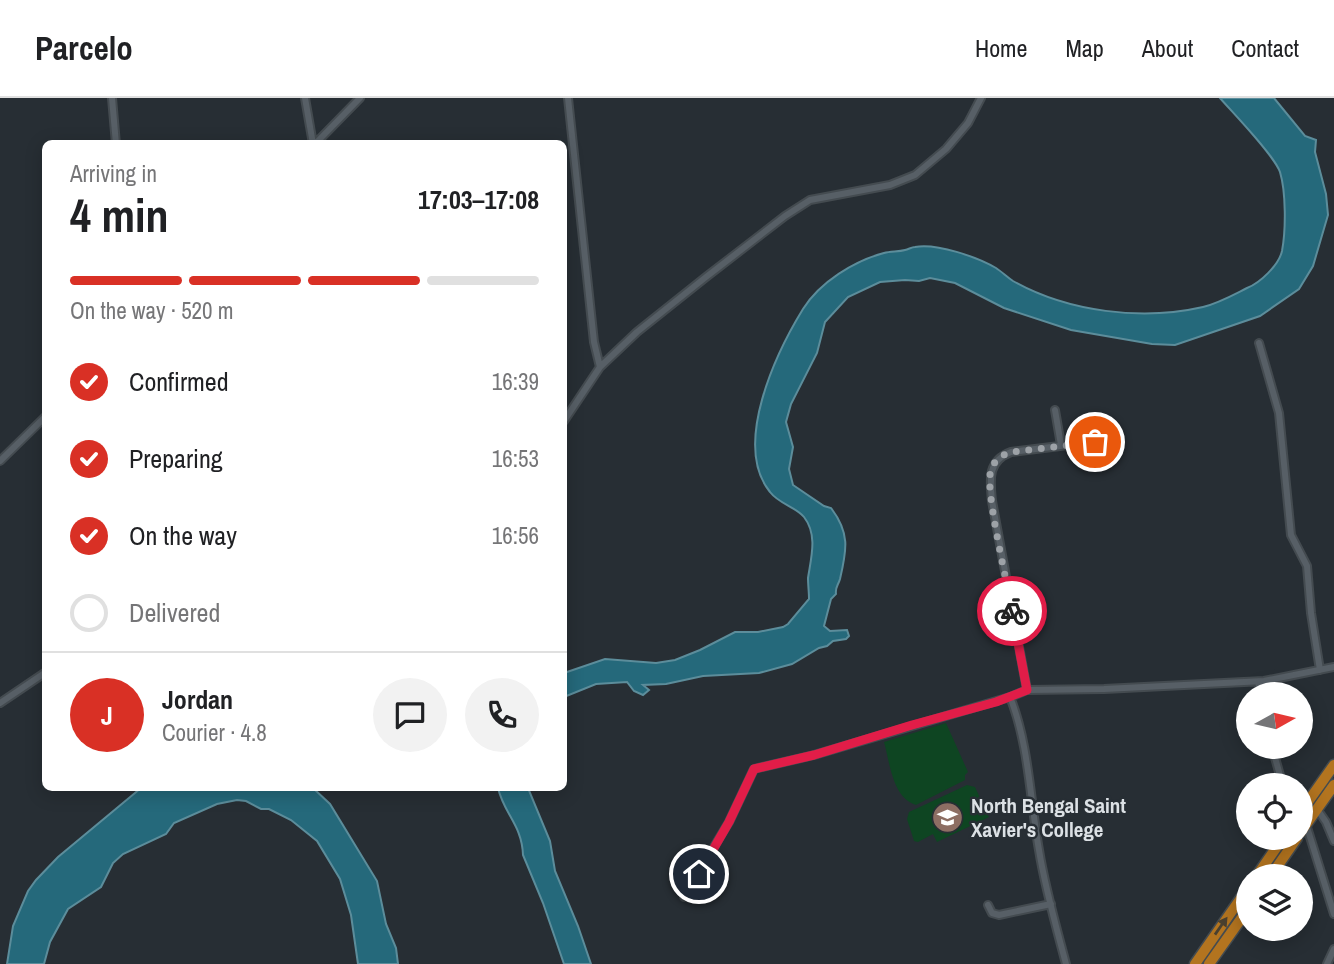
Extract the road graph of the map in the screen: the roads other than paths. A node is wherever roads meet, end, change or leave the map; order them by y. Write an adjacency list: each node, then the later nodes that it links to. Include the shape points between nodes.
1 (111, 98): 6 (street)
2 (305, 98): 7 (street)
3 (360, 98): 8 (street)
4 (568, 98): 10 (street)
5 (981, 98): 10 (street, via 946,149 915,176 822,197 798,207 637,332)
6 (116, 140)
7 (313, 140)
8 (318, 140)
9 (1259, 343): 18 (street, via 1279,413 1291,535 1307,566)
10 (600, 367): 12 (street)
11 (1055, 410): 15 (street)
12 (567, 416)
13 (42, 420): 16 (street)
14 (1109, 440): 15 (street)
15 (1061, 445): 21 (street, via 1002,455 990,471)
16 (0, 461)
17 (1334, 667): 18 (street)
18 (1320, 670): 20 (street)
19 (42, 675): 23 (street)
20 (1258, 681): 21 (street)
21 (1027, 690): 22 (street)
22 (1010, 697): 31 (street, via 754,769); 32 (street)
23 (0, 703)
24 (1334, 765): 26 (highway)
25 (1334, 785): 27 (highway)
26 (1313, 795)
27 (1317, 809): 28 (highway); 29 (street)
28 (1313, 815)
29 (1334, 841)
30 (1311, 850): 35 (street)
31 (684, 897)
32 (1051, 904): 33 (street, via 999,915); 38 (street)
33 (988, 905)
34 (1236, 905): 39 (highway, one-way to 34)
35 (1334, 914)
36 (1236, 926): 40 (highway)
37 (1334, 949): 41 (street)
38 (1066, 964)
39 (1195, 964)
40 (1209, 964)
41 (1326, 964)

